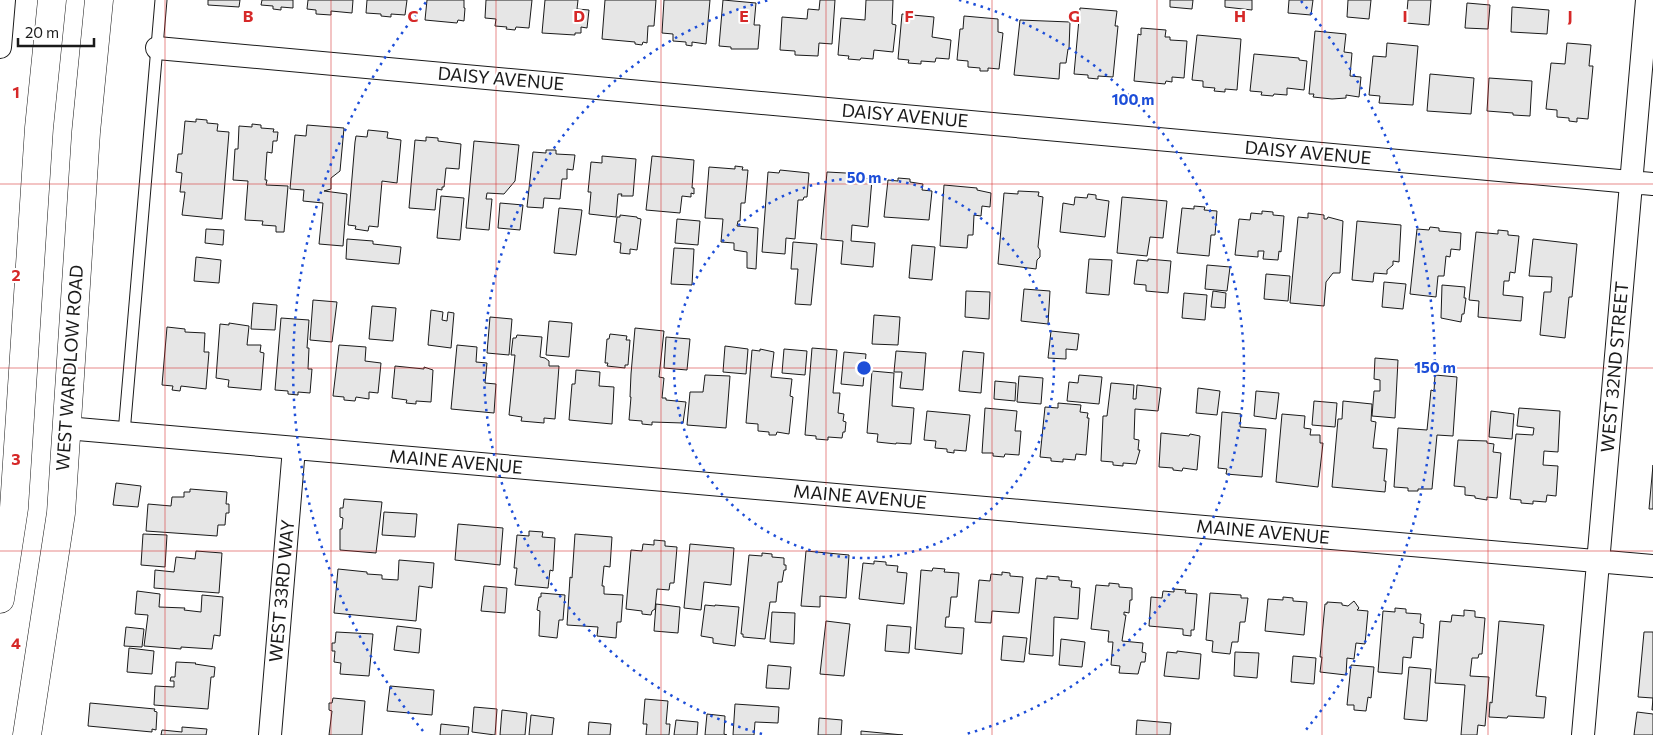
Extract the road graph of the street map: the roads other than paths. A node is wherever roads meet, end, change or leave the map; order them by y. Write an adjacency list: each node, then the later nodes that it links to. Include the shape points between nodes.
1 (4, 0): 6 (street)
2 (52, 0): 15 (main road, via 39,128 14,508)
3 (99, 0): 10 (main road, WEST WARDLOW ROAD, via 86,132)
4 (161, 0): 7 (lane)
5 (1647, 0): 8 (street, WEST 32ND STREET)
6 (0, 47)
7 (157, 48): 8 (street, DAISY AVENUE); 11 (lane)
8 (1631, 183): 9 (street, DAISY AVENUE); 13 (street, WEST 32ND STREET)
9 (1653, 184)
10 (66, 428): 11 (street, MAINE AVENUE); 16 (main road, WEST WARDLOW ROAD, via 61,513)
11 (124, 433): 12 (street, MAINE AVENUE)
12 (294, 448): 13 (street, MAINE AVENUE); 17 (street, WEST 33RD WAY)
13 (1599, 561): 14 (street, MAINE AVENUE); 18 (street, WEST 32ND STREET)
14 (1653, 566)
15 (0, 599)
16 (30, 731)
17 (270, 735)
18 (1584, 735)

